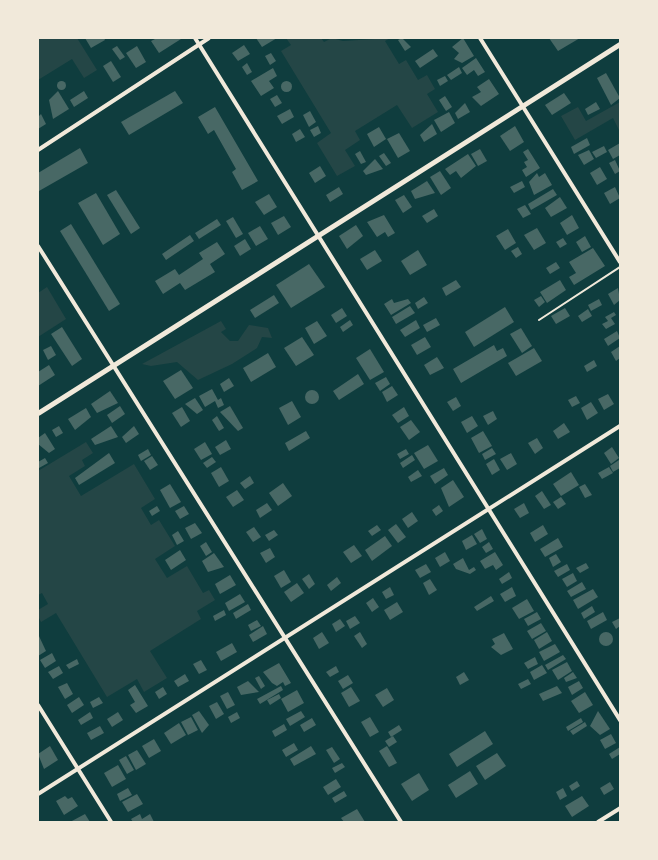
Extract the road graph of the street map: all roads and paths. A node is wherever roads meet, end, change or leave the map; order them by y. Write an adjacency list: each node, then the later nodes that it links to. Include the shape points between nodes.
1 (195, 38): 4 (street)
2 (209, 38): 4 (street)
3 (480, 38): 6 (street)
4 (199, 44): 7 (street); 8 (street)
5 (621, 44): 6 (street)
6 (523, 105): 8 (street); 10 (street)
7 (38, 150)
8 (317, 236): 13 (street); 16 (street)
9 (38, 246): 13 (street)
10 (621, 262)
11 (621, 267): 12 (lane)
12 (540, 320)
13 (113, 365): 14 (street); 17 (street)
14 (38, 413)
15 (621, 426): 16 (street)
16 (489, 509): 17 (street); 19 (street)
17 (286, 639): 20 (street); 24 (street)
18 (38, 705): 20 (street)
19 (621, 720)
20 (76, 769): 21 (street); 23 (street)
21 (38, 794)
22 (621, 808): 25 (street)
23 (111, 822)
24 (402, 822)
25 (598, 822)

